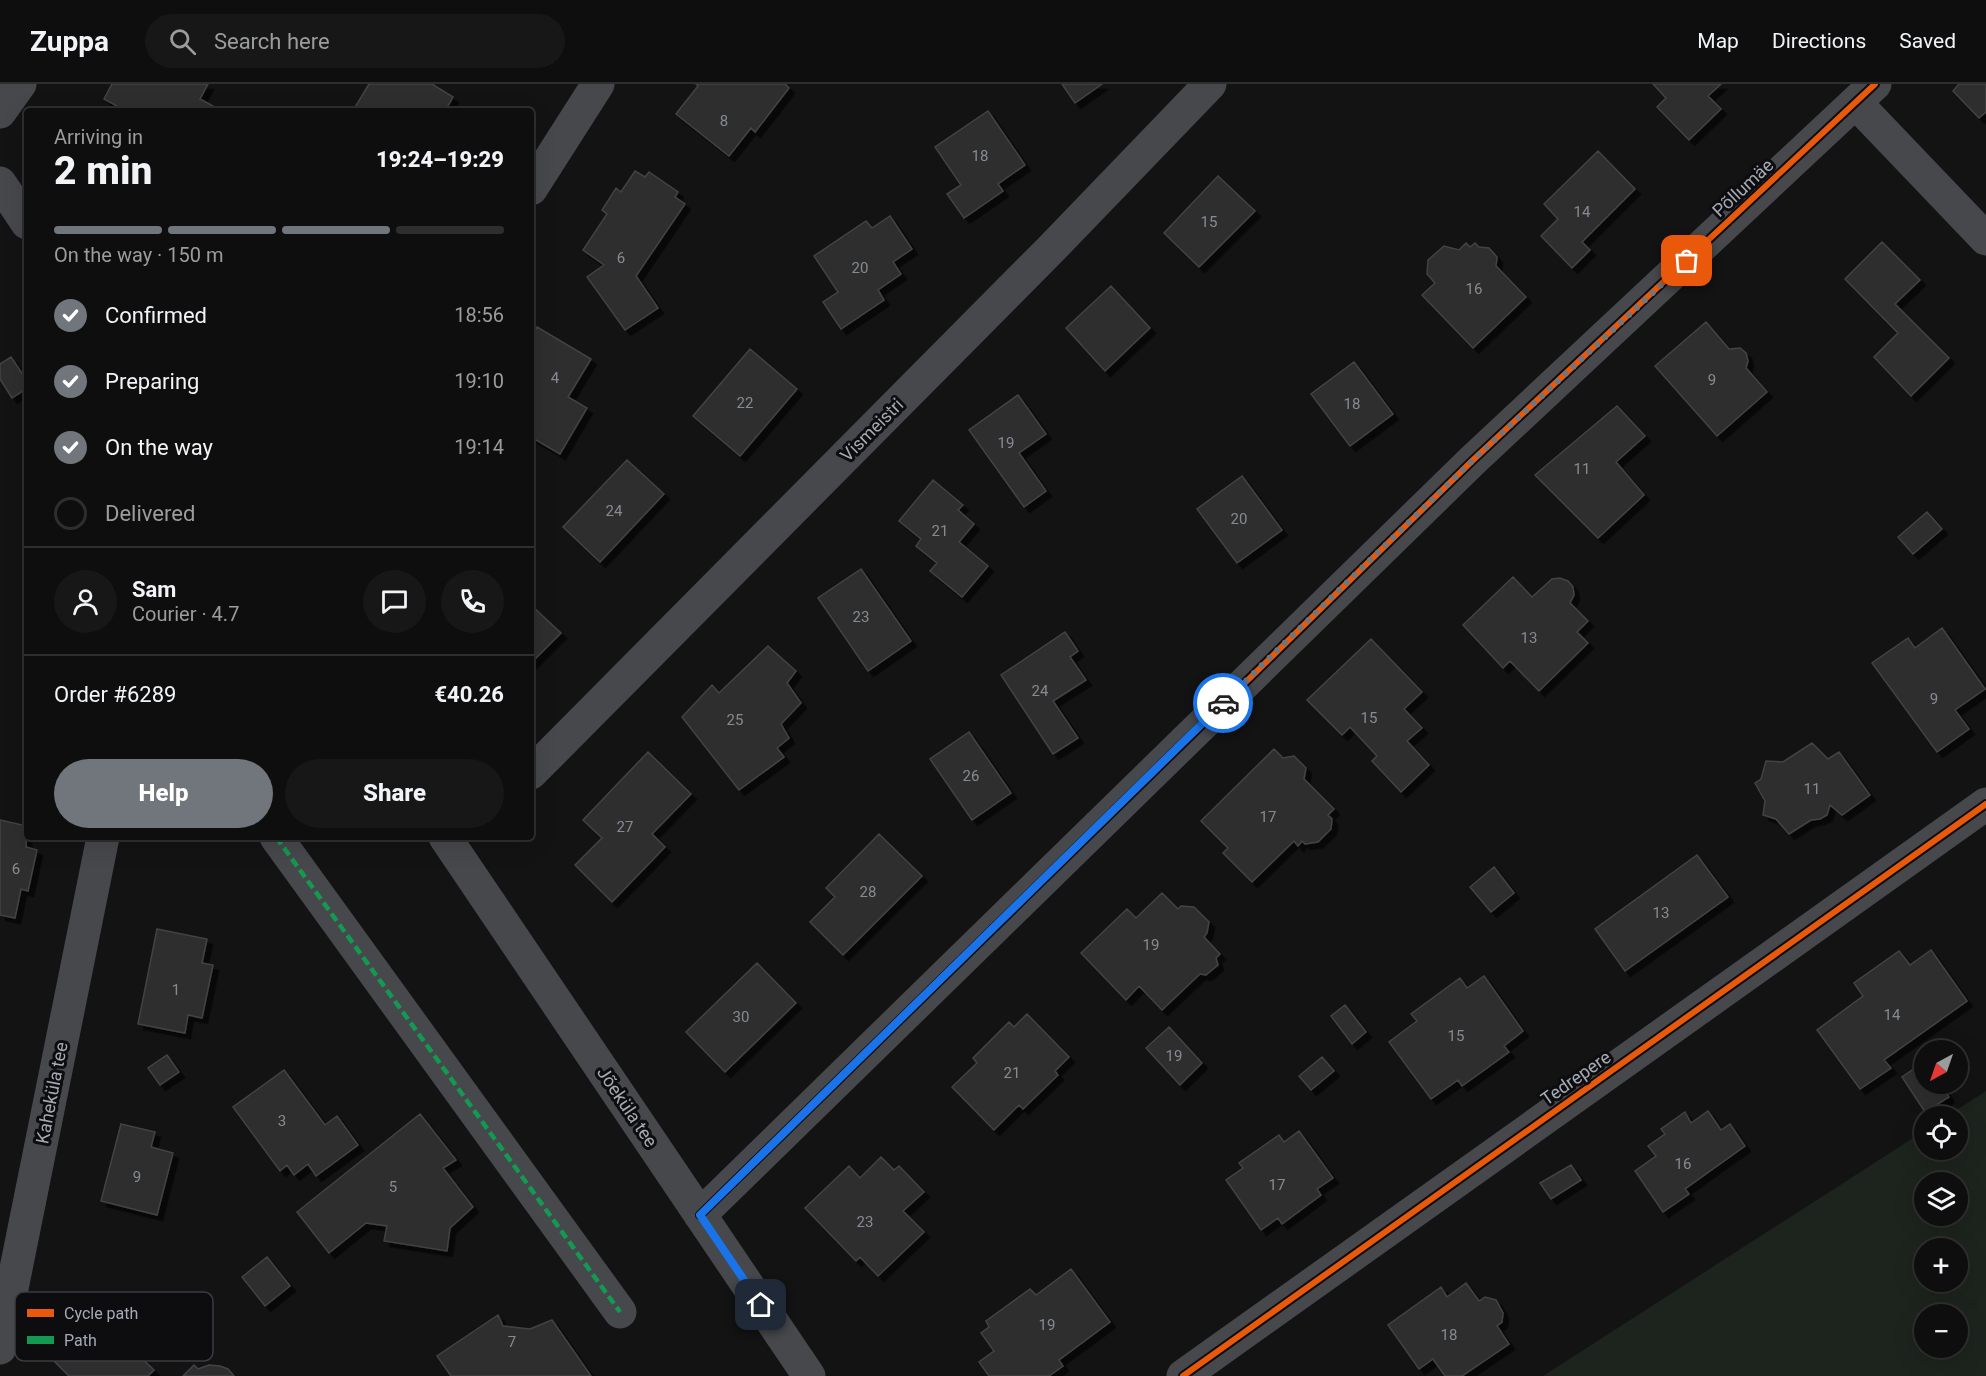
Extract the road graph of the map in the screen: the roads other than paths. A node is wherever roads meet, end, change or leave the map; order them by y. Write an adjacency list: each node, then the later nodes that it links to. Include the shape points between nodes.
1 (20, 84): 5 (street)
2 (598, 84): 7 (street)
3 (1210, 84): 10 (street, Vismeistri)
4 (1865, 94): 9 (street, Põllumäe); 15 (street, Põllumäe, via 1472,461)
5 (0, 112)
6 (0, 183): 8 (street)
7 (534, 184)
8 (24, 219)
9 (1986, 239)
10 (534, 770)
11 (1986, 804): 19 (street, Tedrepere)
12 (102, 840): 17 (street, Kaheküla tee)
13 (278, 840): 16 (street)
14 (456, 842): 15 (street, Jõeküla tee)
15 (700, 1215): 18 (street, Jõeküla tee)
16 (620, 1312)
17 (0, 1348)
18 (809, 1376)
19 (1183, 1376)

